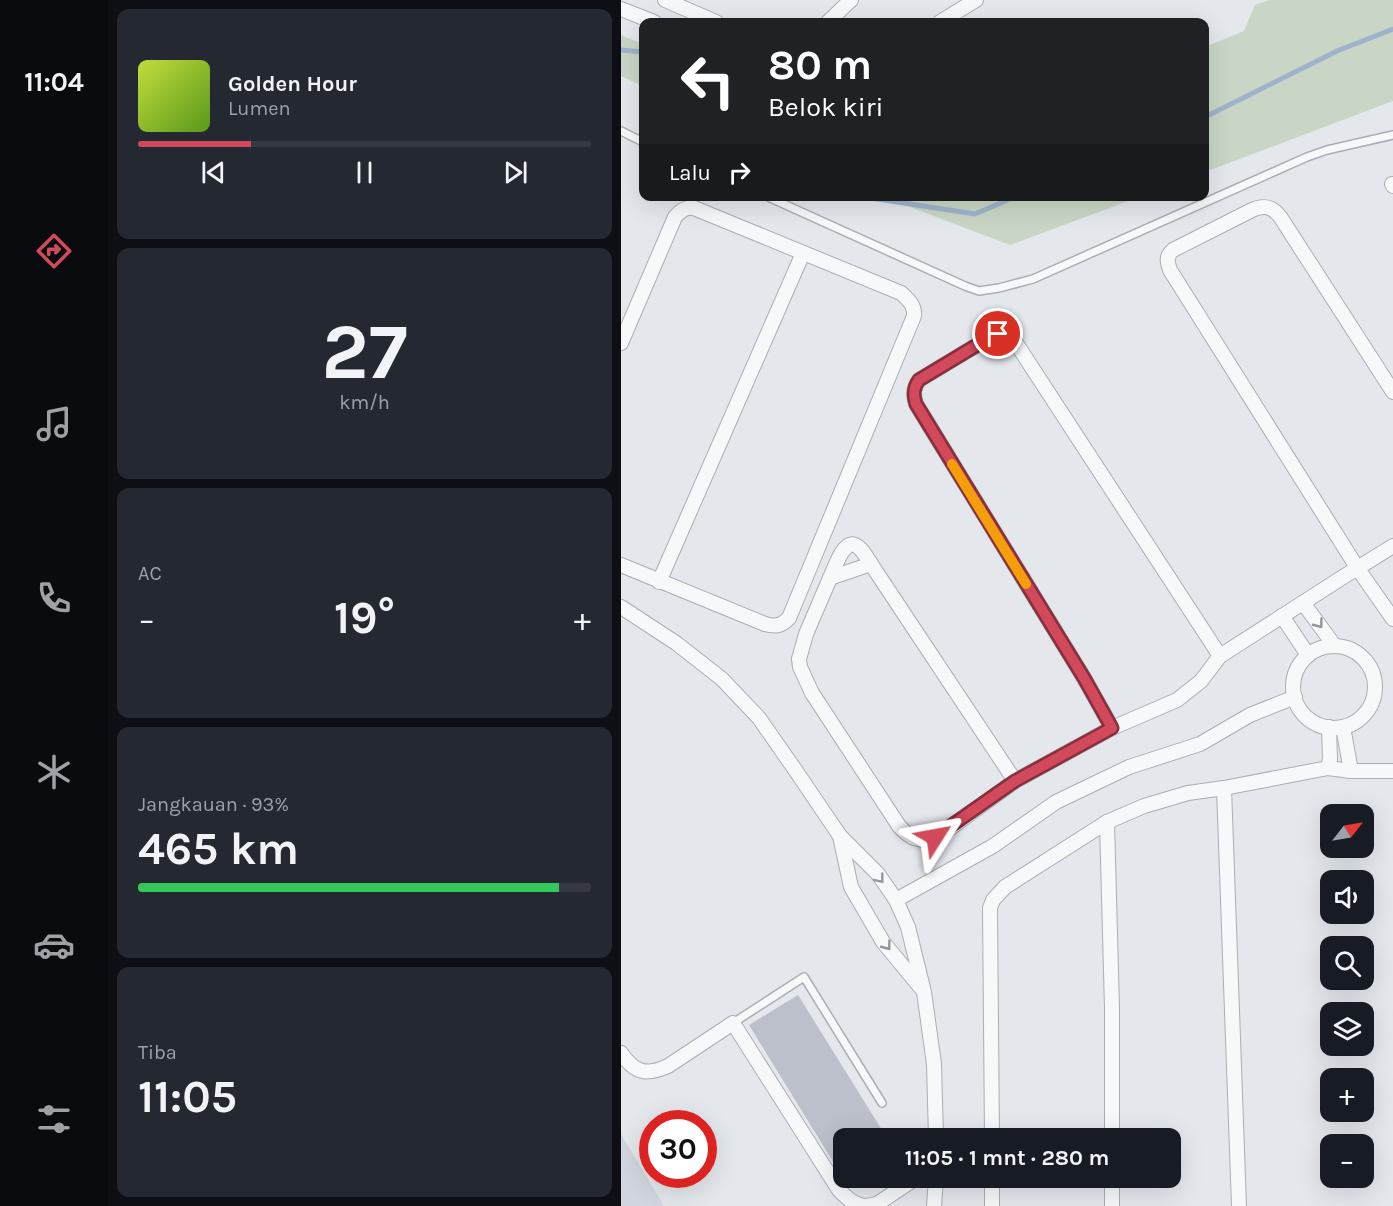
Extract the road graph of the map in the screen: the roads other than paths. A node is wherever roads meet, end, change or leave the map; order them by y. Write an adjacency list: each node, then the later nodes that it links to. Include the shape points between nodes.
1 (665, 0): 6 (street)
2 (976, 0): 8 (street)
3 (848, 1): 7 (street)
4 (621, 9): 5 (street)
5 (644, 18)
6 (707, 18)
7 (832, 18)
8 (947, 18)
9 (621, 131): 11 (lane)
10 (1393, 135): 14 (lane, via 1307,157)
11 (639, 139)
12 (777, 201): 13 (lane, via 979,291 1033,279)
13 (1208, 201)
14 (1209, 201)
15 (803, 253): 16 (street, via 694,208 685,208 675,217); 23 (street); 23 (street, via 901,293 915,310 789,618 777,627 765,624)
16 (621, 343)
17 (1393, 392): 21 (street, via 1274,210 1264,206 1252,210 1169,254 1170,270)
18 (1393, 546): 21 (street)
19 (871, 564): 22 (street); 22 (street, via 855,544 850,544); 38 (street)
20 (621, 565): 23 (street)
21 (1358, 569): 24 (street); 27 (street)
22 (830, 578): 38 (street, via 806,634 800,667 812,693 899,826 918,840 935,837)
23 (659, 582)
24 (1303, 603): 26 (street); 28 (street, one-way to 28)
25 (621, 607): 41 (street, via 722,679 759,718)
26 (1282, 616): 29 (street); 30 (street)
27 (1393, 620)
28 (1334, 645): 29 (street); 32 (street, via 1348,648 1369,664 1376,689 1366,714)
29 (1308, 655): 31 (street, via 1295,674)
30 (1220, 656): 33 (street, via 1201,681 1177,700); 33 (street, via 1014,340 1005,335 992,336 919,380 914,392 916,404)
31 (1295, 697): 34 (street, via 1307,717); 42 (street, via 1250,715 1200,744 1129,767 1056,802 993,846)
32 (1343, 727): 34 (street); 36 (street)
33 (1112, 728): 38 (street)
34 (1329, 728): 35 (street)
35 (1328, 768): 36 (street); 39 (street)
36 (1351, 771): 37 (street)
37 (1393, 771)
38 (1015, 781)
39 (1224, 788): 40 (street, via 1188,793); 58 (street)
40 (1107, 822): 48 (street, via 1005,887 993,900); 49 (street)
41 (840, 836): 42 (street, one-way to 42, via 878,874); 43 (street, one-way to 43, via 852,887 883,942)
42 (896, 900): 43 (street, via 908,927)
43 (924, 992): 47 (street, via 934,1064)
44 (733, 1023): 45 (street, via 657,1071 638,1070); 46 (lane, via 804,977); 54 (street, via 839,1190 848,1200)
45 (621, 1053)
46 (882, 1103)
47 (936, 1128)
48 (991, 1128)
49 (1112, 1128)
50 (901, 1188): 54 (street, via 877,1204)
51 (935, 1188): 55 (street)
52 (992, 1188): 56 (street)
53 (1112, 1188): 57 (street)
54 (865, 1206)
55 (934, 1206)
56 (992, 1206)
57 (1111, 1206)
58 (1239, 1206)

